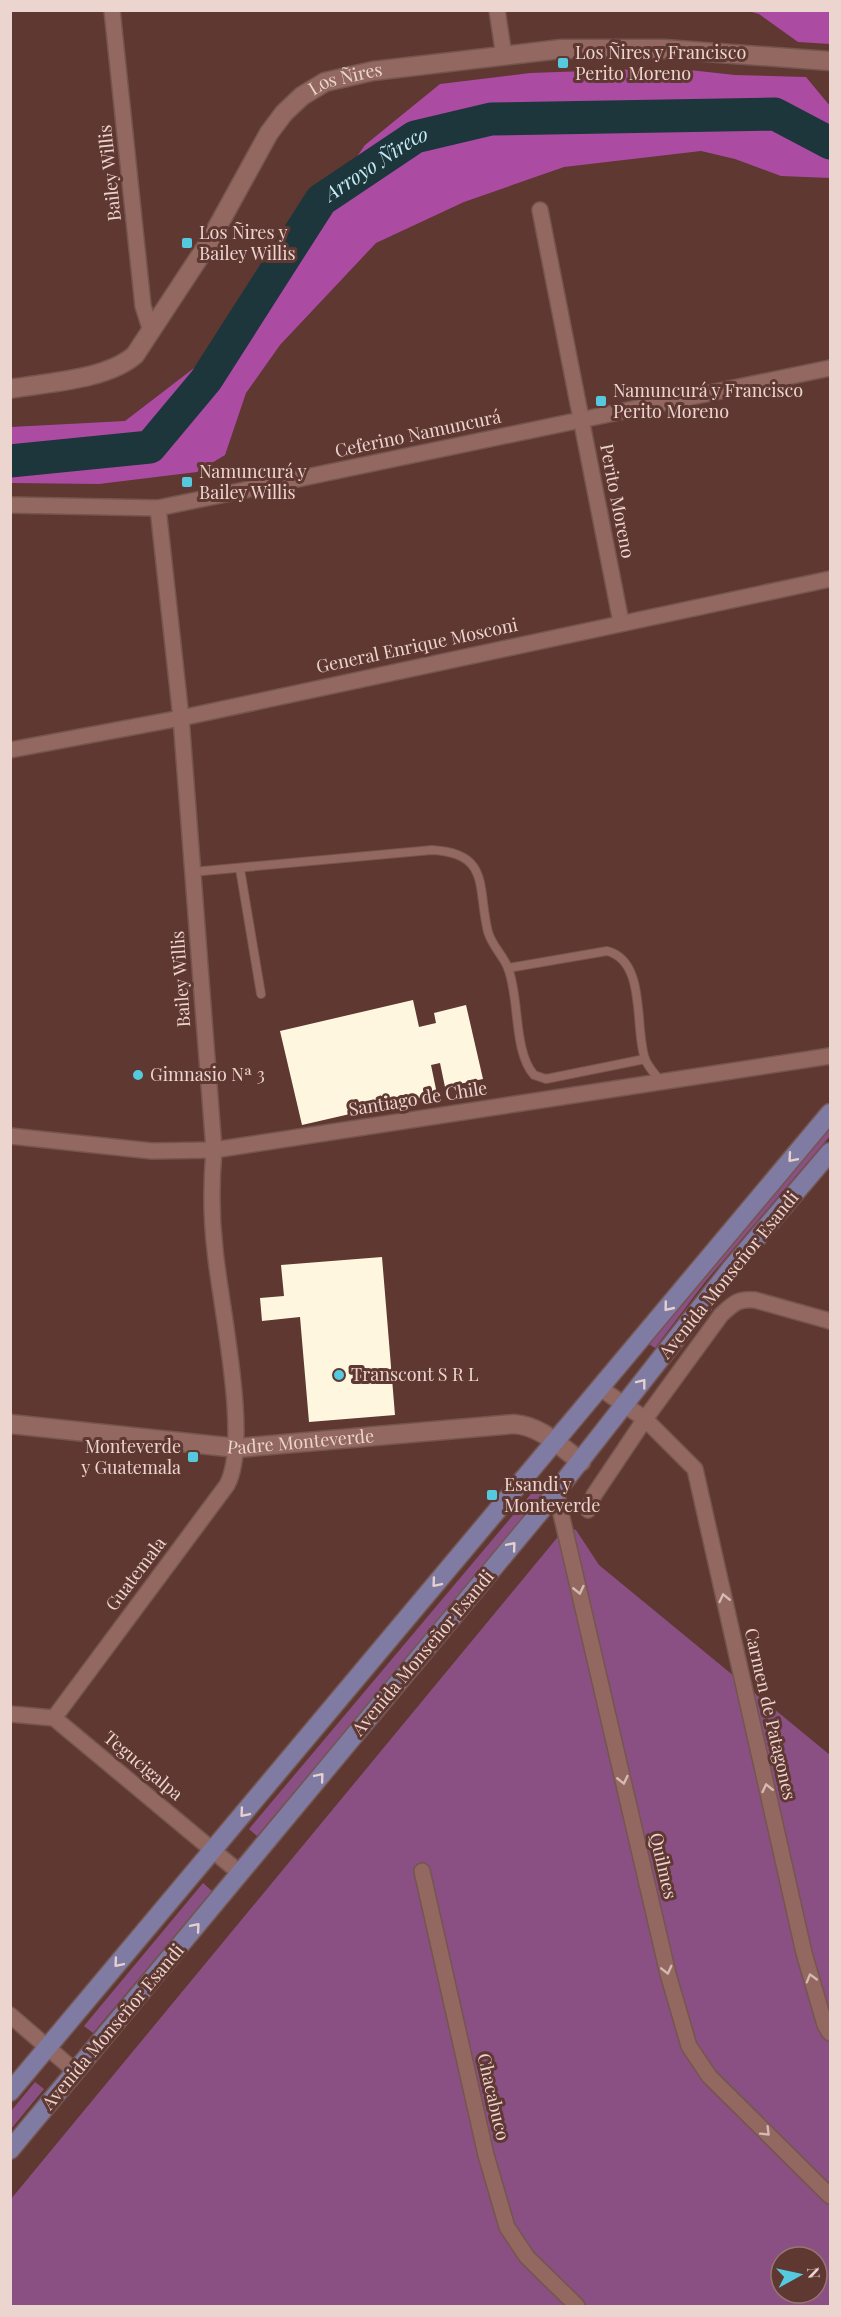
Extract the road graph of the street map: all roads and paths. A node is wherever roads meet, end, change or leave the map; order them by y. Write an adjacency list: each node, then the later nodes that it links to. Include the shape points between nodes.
1 (112, 10): 6 (street, Bailey Willis, via 143,306)
2 (497, 10): 3 (street)
3 (504, 56): 4 (street, Los Ñires, via 561,49 652,48); 6 (street, Los Ñires, via 373,71 325,82 302,96 269,133 208,244)
4 (831, 61)
5 (540, 210): 9 (street, Perito Moreno)
6 (151, 331): 8 (street, Los Ñires, via 122,366)
7 (831, 368): 9 (street, Ceferino Namuncurá)
8 (10, 389)
9 (581, 420): 11 (street, Ceferino Namuncurá); 13 (street, Perito Moreno)
10 (10, 505): 11 (street, Ceferino Namuncurá)
11 (158, 508): 14 (street, Bailey Willis)
12 (831, 579): 13 (street, General Enrique Mosconi)
13 (621, 622): 14 (street, General Enrique Mosconi)
14 (181, 718): 15 (street, General Enrique Mosconi); 17 (street, Bailey Willis)
15 (10, 750)
16 (240, 869): 17 (lane); 18 (lane, via 386,853 452,851 465,856 474,866 488,932); 19 (lane)
17 (192, 872): 25 (street, Bailey Willis)
18 (508, 968): 21 (lane, via 607,951 618,954 631,969); 21 (lane, via 526,1061 534,1076 546,1079)
19 (261, 994)
20 (831, 1056): 22 (street, Santiago de Chile)
21 (645, 1059): 22 (lane)
22 (661, 1082): 25 (street, Santiago de Chile)
23 (831, 1113): 28 (main road, Avenida Monseñor Esandi, one-way to 28)
24 (10, 1136): 25 (street, Santiago de Chile, via 152,1150)
25 (214, 1150): 33 (street, Bailey Willis, via 210,1199)
26 (831, 1152): 29 (main road, Avenida Monseñor Esandi, one-way to 26, via 733,1266)
27 (831, 1321): 30 (street, via 755,1300 739,1300 721,1315)
28 (600, 1388): 29 (street, Carmen de Patagones); 32 (main road, Avenida Monseñor Esandi)
29 (625, 1405): 30 (street, Carmen de Patagones); 34 (main road, Avenida Monseñor Esandi)
30 (645, 1419): 36 (street); 43 (street, Carmen de Patagones, one-way to 30, via 825,2025 804,1953 695,1469)
31 (10, 1424): 33 (street, Padre Monteverde)
32 (554, 1441): 33 (street, Padre Monteverde, via 528,1425 514,1424); 34 (street, Padre Monteverde); 39 (main road, Avenida Monseñor Esandi, one-way to 39)
33 (237, 1448): 38 (street, Guatemala, via 234,1472 227,1485)
34 (580, 1462): 35 (main road, Avenida Monseñor Esandi)
35 (556, 1492): 41 (main road, Avenida Monseñor Esandi, one-way to 35); 48 (street, Quilmes, one-way to 48, via 668,1974 689,2046 709,2076)
36 (588, 1509)
37 (10, 1714): 38 (street)
38 (54, 1718): 39 (street, Tegucigalpa)
39 (213, 1850): 41 (street, Tegucigalpa); 44 (main road, Avenida Monseñor Esandi, one-way to 44)
40 (422, 1871): 49 (street, Chacabuco, via 486,2155 507,2227 527,2257)
41 (240, 1873): 45 (main road, Avenida Monseñor Esandi, one-way to 41)
42 (10, 2015): 44 (street)
43 (831, 2033)
44 (48, 2047): 45 (street); 46 (main road, Avenida Monseñor Esandi)
45 (76, 2072): 47 (main road, Avenida Monseñor Esandi)
46 (10, 2092)
47 (10, 2150)
48 (831, 2196)
49 (577, 2307)

